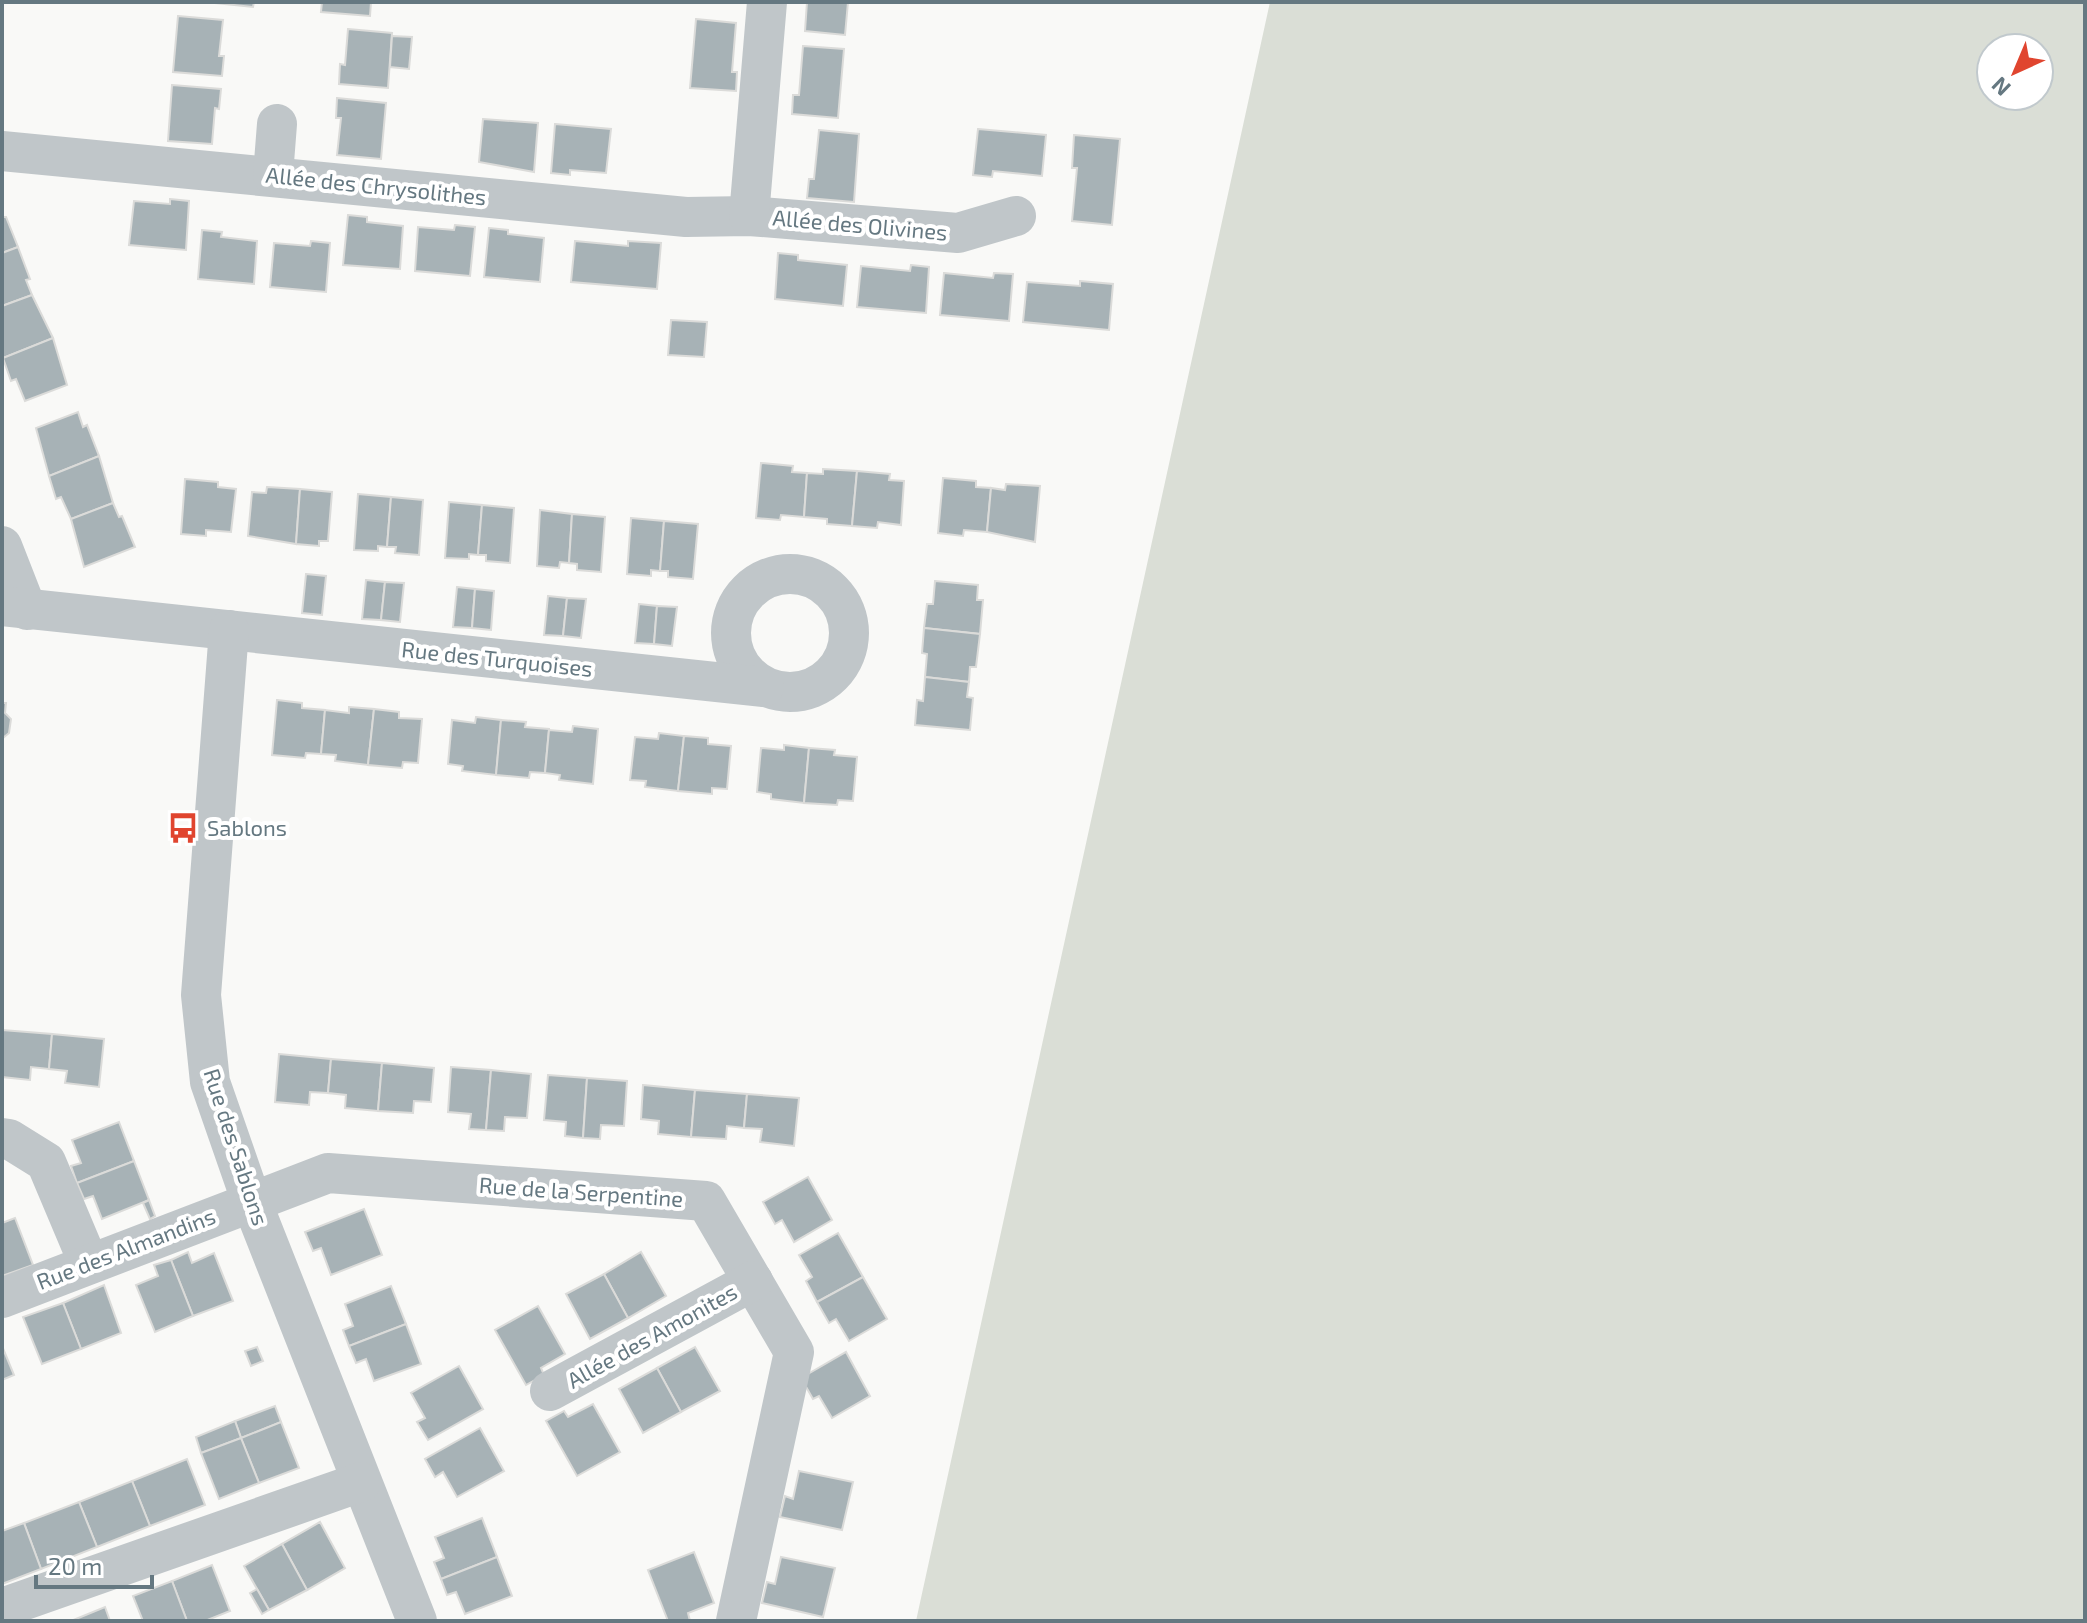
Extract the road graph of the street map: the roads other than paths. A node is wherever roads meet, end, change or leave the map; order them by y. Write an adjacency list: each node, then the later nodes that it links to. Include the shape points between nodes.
1 (767, 2): 5 (street)
2 (277, 124): 4 (street)
3 (2, 151): 4 (street, Allée des Chrysolithes)
4 (273, 175): 5 (street, Allée des Chrysolithes, via 686,217)
5 (749, 216): 6 (street, Allée des Olivines, via 958,233)
6 (1016, 216)
7 (2, 546): 8 (street)
8 (15, 608): 9 (street)
9 (229, 630): 10 (street, Rue des Turquoises); 12 (street, Rue des Sablons, via 201,995 210,1082)
10 (764, 687)
11 (2, 1138): 13 (street, via 46,1162)
12 (251, 1200): 13 (street, Rue des Almandins); 14 (street, Rue de la Serpentine, via 328,1173 706,1201); 17 (street, Rue des Sablons)
13 (89, 1264): 15 (street, Rue des Almandins)
14 (753, 1281): 16 (street, Allée des Amonites); 20 (street, Rue de la Serpentine, via 794,1352)
15 (2, 1298)
16 (550, 1391)
17 (361, 1482): 18 (street); 19 (street, Rue des Sablons)
18 (2, 1608)
19 (417, 1621)
20 (736, 1621)

